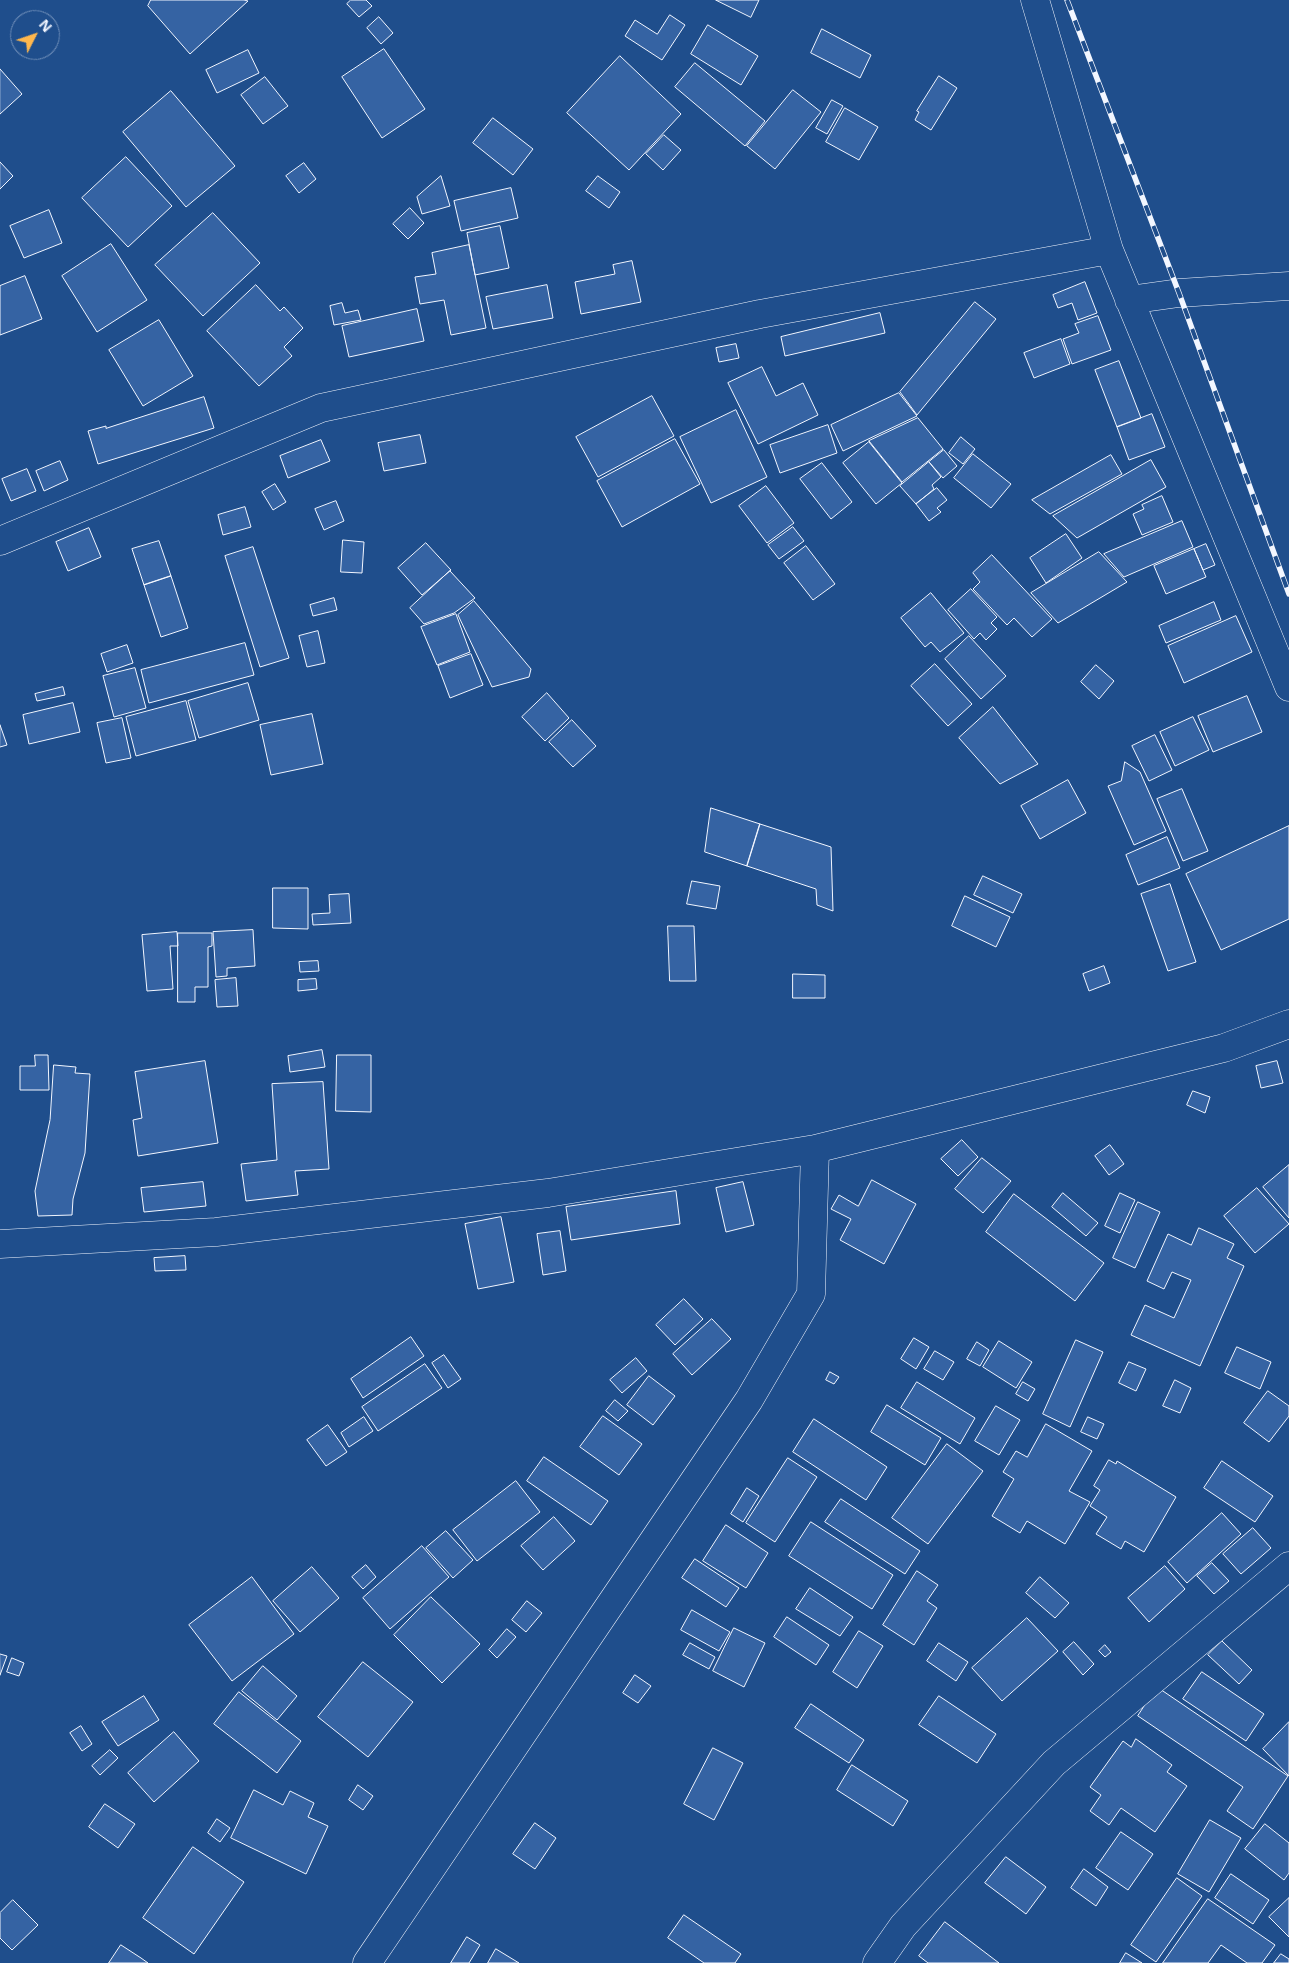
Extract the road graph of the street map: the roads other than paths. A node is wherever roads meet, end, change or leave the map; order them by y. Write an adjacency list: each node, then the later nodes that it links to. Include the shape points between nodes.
1 (1035, 0): 2 (street)
2 (1109, 250): 4 (street); 5 (street, via 760,314 320,408)
3 (1289, 286): 4 (street)
4 (1129, 300): 6 (street)
5 (0, 541)
6 (1286, 670)
7 (1289, 1024): 8 (street, via 1224,1048)
8 (815, 1150): 9 (street, via 548,1193 216,1232); 11 (street, via 811,1294 749,1400)
9 (0, 1244)
10 (1289, 1566): 12 (street, via 1054,1764 903,1926)
11 (367, 1963)
12 (877, 1963)

